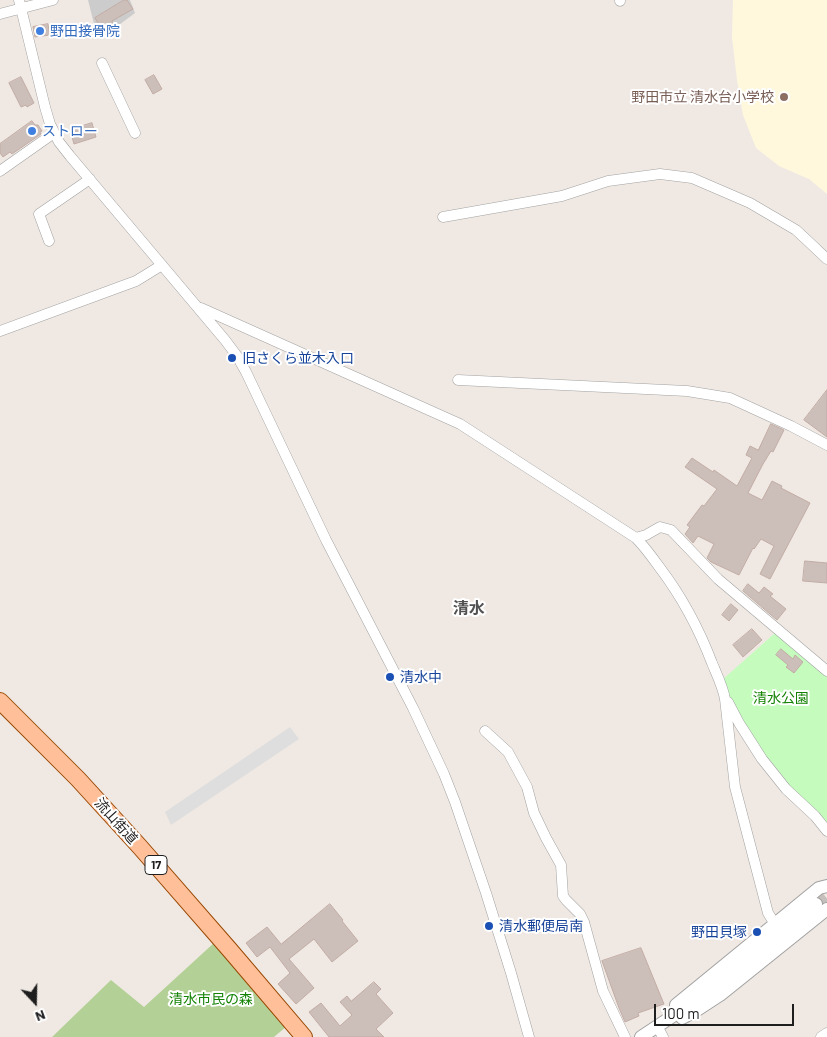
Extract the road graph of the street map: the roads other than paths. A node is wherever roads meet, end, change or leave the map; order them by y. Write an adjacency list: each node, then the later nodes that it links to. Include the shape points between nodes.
1 (53, 0): 2 (street)
2 (20, 4): 3 (street); 5 (street)
3 (0, 14)
4 (102, 63): 6 (street)
5 (54, 133): 7 (street); 8 (street)
6 (135, 133)
7 (0, 171)
8 (90, 179): 10 (street, via 39,214); 12 (street)
9 (443, 217): 11 (street, via 562,196 608,181 660,174 692,178 750,203 796,230)
10 (49, 241)
11 (827, 259)
12 (162, 265): 13 (street); 14 (street, via 136,281)
13 (198, 306): 17 (street, via 460,424); 29 (street, via 238,356 444,774 486,893)
14 (1, 327)
15 (458, 380): 16 (street, via 687,391 730,398)
16 (827, 445)
17 (636, 538): 18 (street, via 660,528 671,530 718,579); 19 (street, via 645,546 688,610)
18 (827, 671)
19 (726, 699): 22 (street, via 762,759); 25 (street, via 735,787 768,913)
20 (0, 701): 28 (main road, 流山街道 / 17, via 140,847)
21 (486, 731): 30 (street, via 508,752 527,787 534,813 561,865 563,896 584,922 603,991)
22 (827, 832)
23 (827, 886): 25 (street, via 819,888)
24 (822, 906): 26 (street)
25 (775, 924): 26 (street, via 675,1006)
26 (661, 1028): 31 (street)
27 (827, 1034): 32 (street)
28 (304, 1037)
29 (529, 1037)
30 (625, 1037)
31 (641, 1037)
32 (821, 1037)

